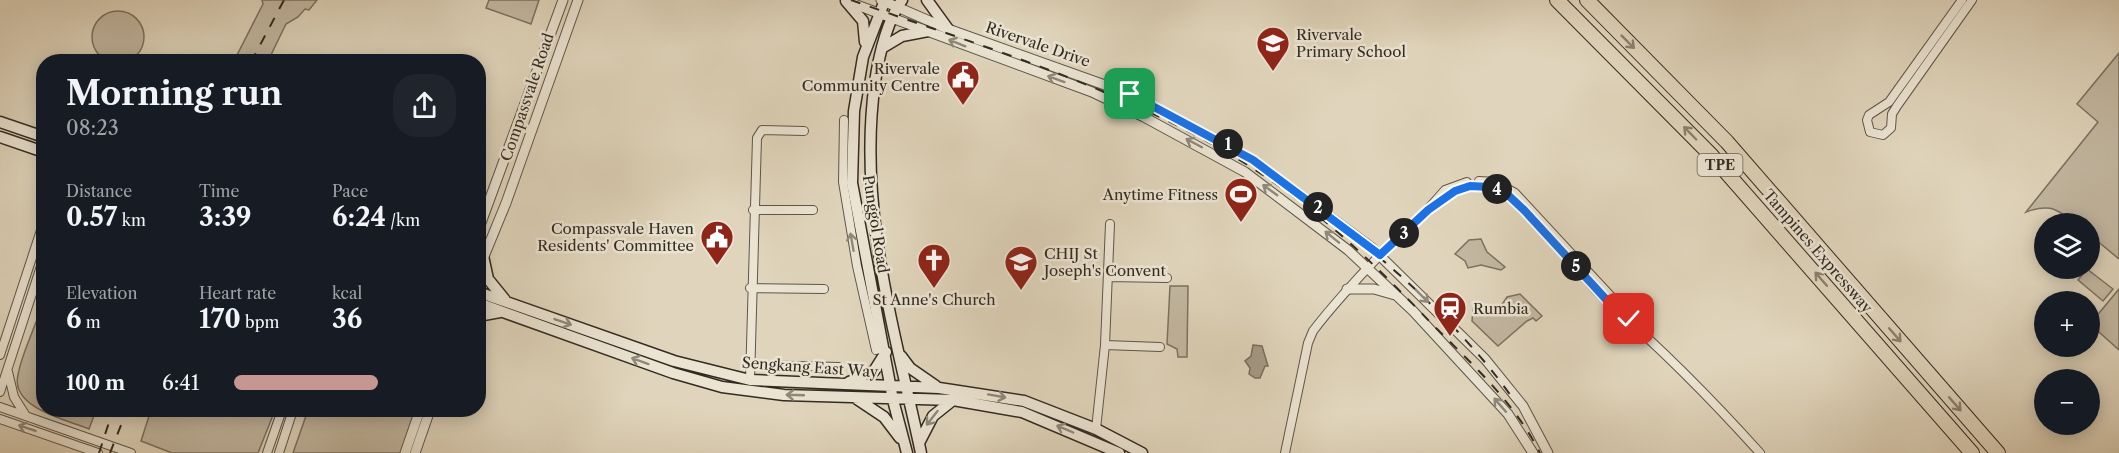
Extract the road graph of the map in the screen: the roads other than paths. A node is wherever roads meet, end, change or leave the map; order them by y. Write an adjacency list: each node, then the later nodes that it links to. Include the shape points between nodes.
1 (563, 0): 24 (street, Compassvale Road)
2 (578, 0): 29 (street, Compassvale Road)
3 (927, 0): 13 (main road)
4 (1557, 0): 83 (highway, Tampines Expressway / TPE, one-way to 4, via 1712,156)
5 (1587, 0): 84 (highway, Tampines Expressway / TPE, one-way to 84, via 1727,142)
6 (1962, 0): 7 (street, via 1889,102 1869,115 1870,132 1882,135 1891,129 1897,105)
7 (1972, 0)
8 (845, 1): 11 (street, Rivervale Drive); 16 (main road, via 862,21 866,40)
9 (884, 1): 10 (street, Rivervale Drive); 11 (main road, Punggol Road)
10 (900, 3): 12 (main road, Punggol Road); 13 (street, Rivervale Drive)
11 (879, 14): 12 (street, Rivervale Drive); 16 (main road, Punggol Road)
12 (893, 18): 14 (street, Rivervale Drive); 15 (main road, Punggol Road)
13 (948, 28): 30 (street, Rivervale Drive, via 1096,80 1218,139 1284,181)
14 (928, 31): 15 (main road, via 902,36); 31 (street, Rivervale Drive, one-way to 14, via 1255,179 1185,138 1092,92)
15 (882, 48): 46 (main road, Punggol Road, via 872,108 871,183)
16 (862, 57): 19 (main road, Punggol Road)
17 (844, 120): 19 (street)
18 (0, 123): 21 (main road)
19 (849, 129): 46 (main road, Punggol Road, one-way to 19, via 875,327 847,182)
20 (804, 131): 25 (street, via 758,133)
21 (36, 134)
22 (0, 137): 23 (main road)
23 (36, 150)
24 (486, 209)
25 (753, 210): 26 (street); 36 (street)
26 (813, 210)
27 (1110, 224): 33 (street)
28 (36, 245): 47 (street)
29 (486, 249)
30 (1380, 255): 31 (street); 81 (street, Rivervale Drive, one-way to 81, via 1511,388); 82 (street, via 1441,194 1462,183 1489,181 1507,187 1542,220 1618,304 1619,310)
31 (1368, 267): 38 (street); 39 (street, Rivervale Drive)
32 (486, 270): 42 (main road)
33 (1108, 277): 34 (street); 44 (street)
34 (1167, 279)
35 (36, 282): 50 (street)
36 (750, 288): 37 (street); 48 (street)
37 (824, 289)
38 (1347, 290): 39 (street, via 1374,289); 79 (street, via 1313,331 1308,343)
39 (1397, 295): 80 (street, Rivervale Drive, one-way to 39, via 1508,414)
40 (486, 296): 42 (main road, Sengkang East Way)
41 (486, 304): 42 (main road, Sengkang East Way)
42 (507, 308): 43 (main road); 51 (main road, Sengkang East Way, one-way to 51, via 674,362); 57 (main road, Sengkang East Way, one-way to 42, via 722,387 673,374)
43 (486, 314)
44 (1105, 345): 45 (street); 68 (street)
45 (1160, 347)
46 (886, 351): 52 (main road, via 874,371); 53 (main road, Punggol Road); 54 (main road, Punggol Road); 55 (main road)
47 (0, 355)
48 (750, 365): 49 (street); 51 (street)
49 (839, 367)
50 (8, 368): 56 (street); 62 (street, via 14,397)
51 (750, 380): 52 (main road, Sengkang East Way)
52 (841, 384): 53 (main road, Sengkang East Way)
53 (891, 387): 54 (main road, Sengkang East Way); 58 (main road, Punggol Road)
54 (906, 387): 55 (main road, Sengkang East Way); 59 (main road, Punggol Road)
55 (939, 388): 68 (main road, Sengkang East Way, one-way to 68, via 1024,401)
56 (0, 392)
57 (854, 398): 58 (main road, Sengkang East Way); 70 (main road, via 884,417)
58 (893, 399): 59 (main road, Sengkang East Way); 70 (main road, Punggol Road)
59 (909, 399): 60 (main road, Sengkang East Way); 69 (main road, Punggol Road)
60 (953, 400): 69 (main road, one-way to 69, via 933,416); 77 (main road, Sengkang East Way, one-way to 60, via 1022,412)
61 (0, 408): 62 (street)
62 (27, 417): 72 (street)
63 (280, 417): 73 (street)
64 (292, 417): 74 (street)
65 (418, 417): 75 (street)
66 (428, 417): 76 (street)
67 (0, 419): 71 (street, one-way to 67)
68 (1096, 429): 78 (main road, Sengkang East Way)
69 (920, 448)
70 (906, 450)
71 (98, 453)
72 (131, 453)
73 (267, 453)
74 (279, 453)
75 (405, 453)
76 (415, 453)
77 (1119, 453)
78 (1142, 453)
79 (1285, 453)
80 (1533, 453)
81 (1548, 453)
82 (1760, 453)
83 (1972, 453)
84 (1998, 453)

